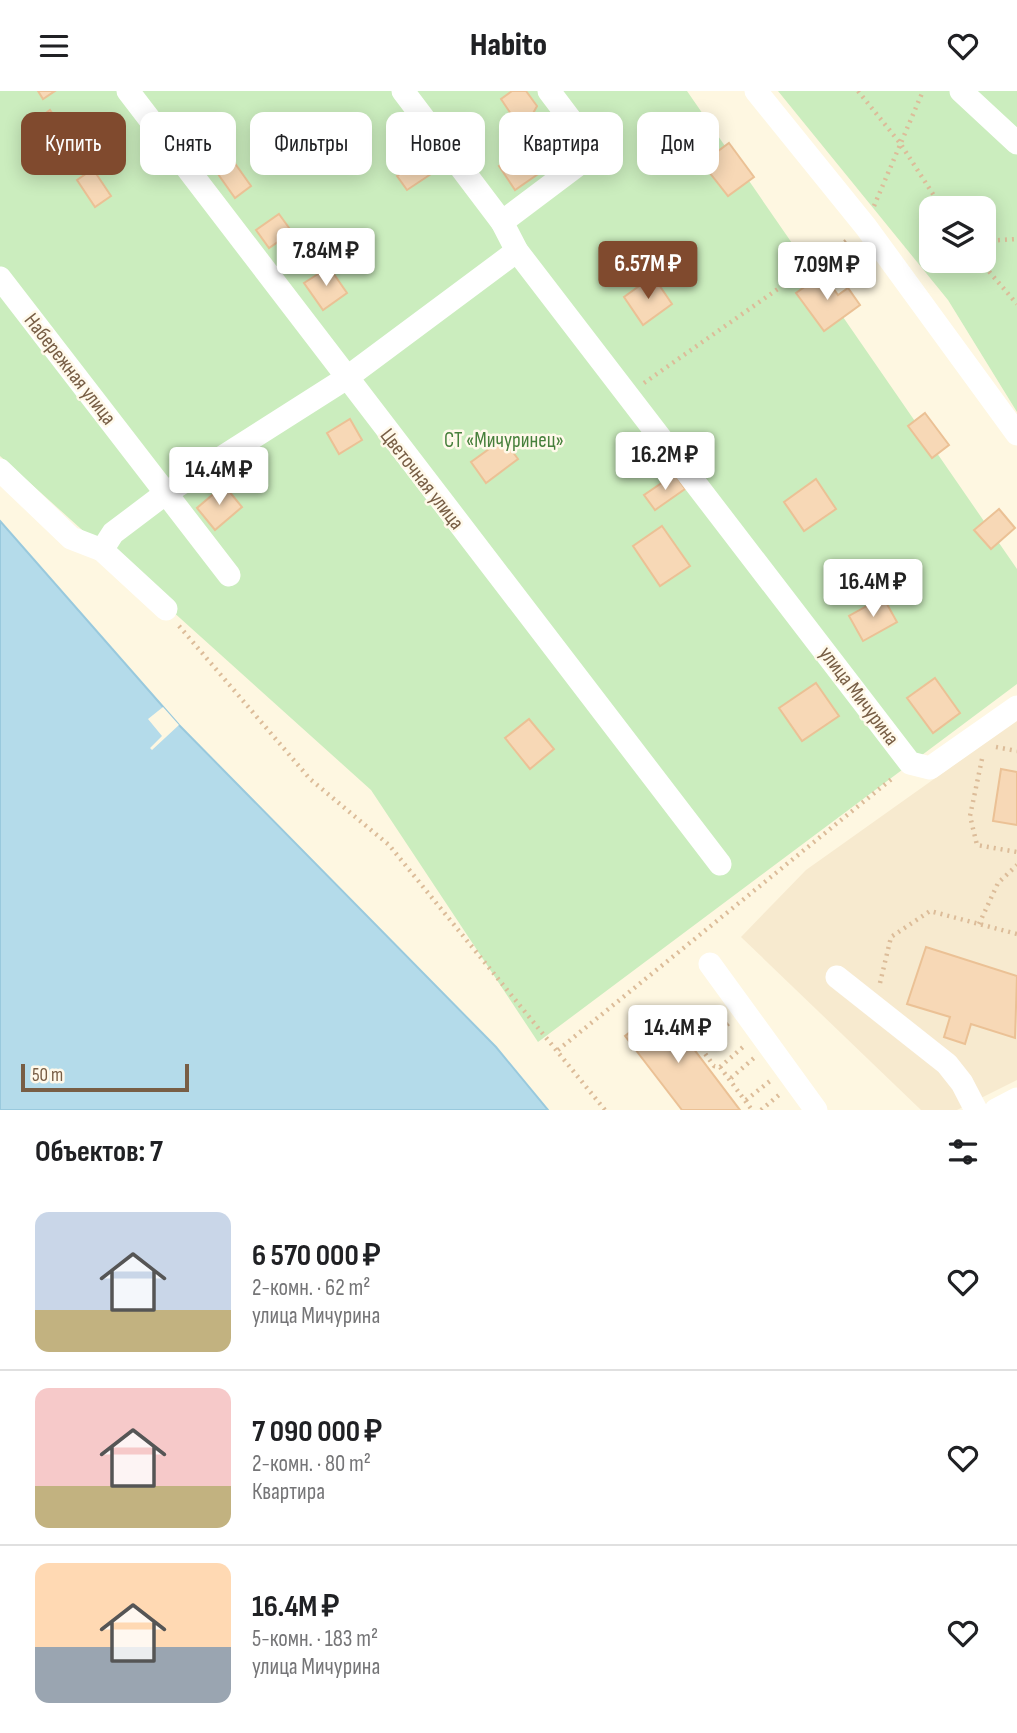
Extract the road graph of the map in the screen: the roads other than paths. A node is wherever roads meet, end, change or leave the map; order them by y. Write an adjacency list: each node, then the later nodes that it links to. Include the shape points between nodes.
1 (128, 91): 10 (street, Цветочная улица)
2 (403, 91): 7 (street, улица Мичурина)
3 (549, 91): 7 (street, via 595,152)
4 (756, 91): 11 (street, via 866,227)
5 (961, 91): 6 (street)
6 (1017, 143)
7 (502, 222): 8 (street, улица Мичурина)
8 (517, 251): 10 (street); 17 (street, улица Мичурина, via 910,763 930,768)
9 (0, 278): 13 (street, Набережная улица)
10 (345, 379): 13 (street); 18 (street, Цветочная улица)
11 (1017, 434)
12 (0, 470): 14 (street, via 71,538)
13 (166, 493): 14 (street, via 113,533); 15 (street, Набережная улица)
14 (102, 550): 16 (street)
15 (229, 575)
16 (166, 610)
17 (1017, 707)
18 (720, 864)
19 (710, 964): 22 (street)
20 (837, 977): 23 (street, via 947,1064)
21 (1017, 1100): 24 (street)
22 (816, 1110)
23 (976, 1110)
24 (996, 1110)

